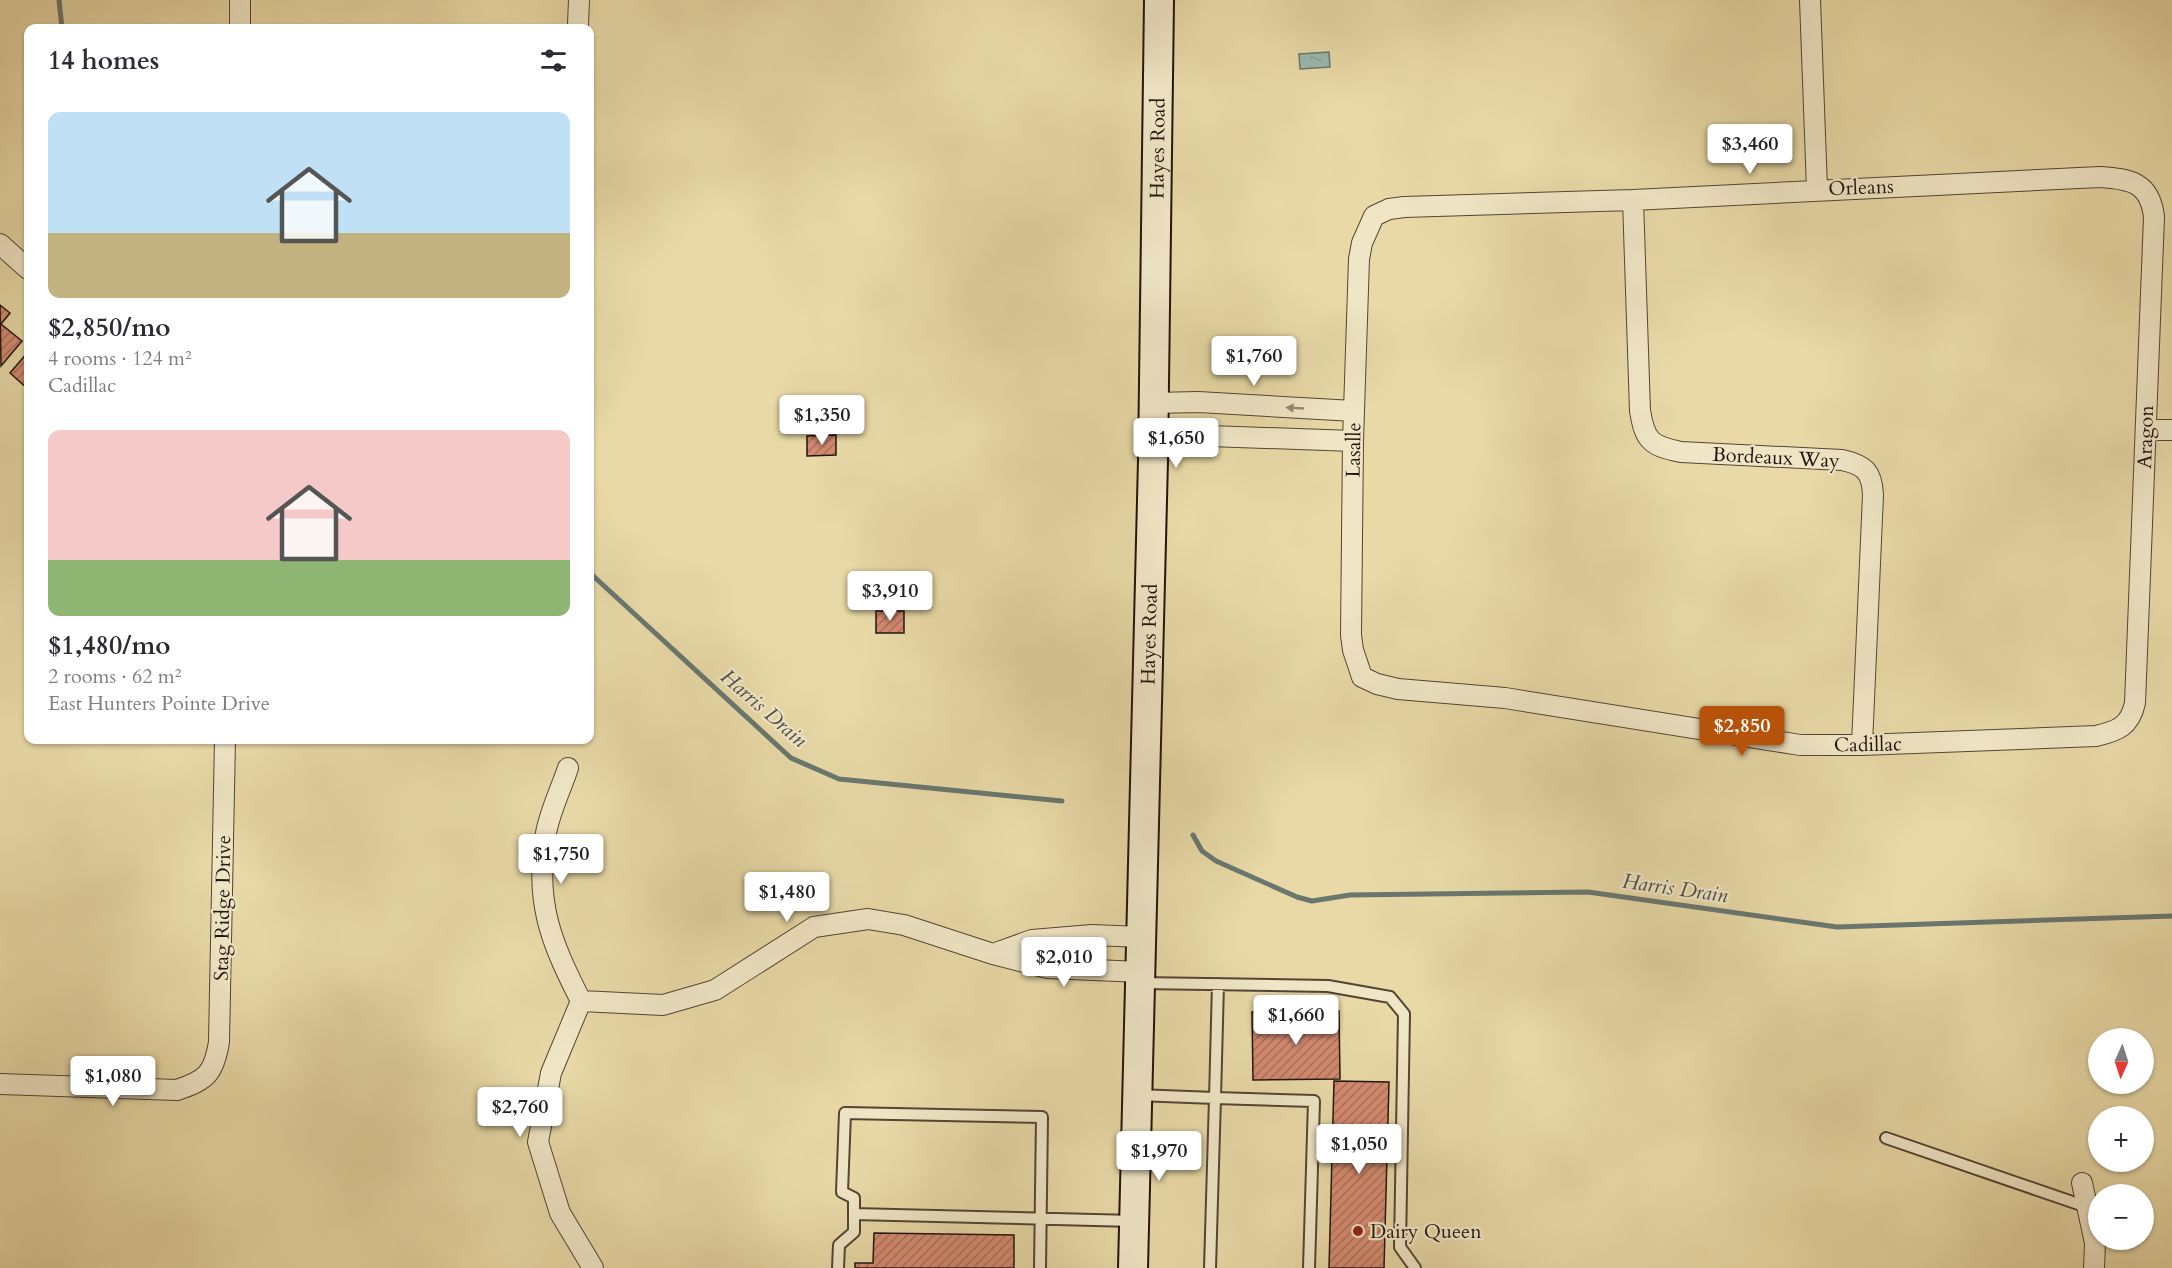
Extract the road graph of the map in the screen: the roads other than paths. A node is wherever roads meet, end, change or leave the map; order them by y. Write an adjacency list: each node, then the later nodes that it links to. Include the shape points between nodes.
1 (240, 0): 5 (street)
2 (579, 0): 6 (street)
3 (1160, 0): 13 (street, Hayes Road)
4 (1810, 0): 8 (street)
5 (240, 24)
6 (578, 24)
7 (2141, 187): 8 (street, Orleans, via 2130,181 2100,177); 15 (street, Aragon, via 2153,203 2154,217)
8 (1817, 189): 9 (street, Orleans)
9 (1633, 200): 10 (street, Orleans, via 1404,207 1380,212); 22 (street, Bordeaux Way, via 1640,411 1648,439 1681,452 1842,460 1863,466 1870,473 1873,495)
10 (1369, 223): 14 (street, Lasalle, via 1359,259)
11 (0, 244): 12 (street)
12 (24, 265)
13 (1154, 403): 14 (street, one-way to 13); 17 (street, Hayes Road)
14 (1354, 411): 18 (street, Lasalle)
15 (2146, 430): 16 (street); 20 (street, Aragon, via 2135,703)
16 (2172, 430)
17 (1154, 434): 18 (street); 24 (street, Hayes Road)
18 (1353, 441): 19 (street, Lasalle, via 1351,635)
19 (1362, 676): 22 (street, Cadillac, via 1398,689 1505,698 1758,740)
20 (2126, 725): 22 (street, Cadillac, via 2096,736)
21 (225, 744): 29 (street, Stag Ridge Drive, via 216,1062 197,1083 177,1090)
22 (1862, 745)
23 (568, 768): 28 (street, via 546,833 541,895 555,949)
24 (1142, 937): 25 (street, via 1092,934 1032,940); 26 (street, Hayes Road)
25 (993, 954): 26 (street, via 1048,968); 28 (street, via 904,925 868,919 814,927 715,990 663,1005)
26 (1141, 978): 27 (lane); 30 (street, Hayes Road)
27 (1218, 984): 31 (lane); 45 (lane, via 1328,986 1390,997 1404,1014 1400,1246)
28 (581, 1001): 39 (street, via 550,1073 538,1142 560,1213)
29 (0, 1084)
30 (1137, 1095): 31 (lane); 37 (street, Hayes Road)
31 (1215, 1098): 43 (lane); 44 (lane, via 1314,1101)
32 (1886, 1138): 34 (lane)
33 (2082, 1183): 34 (street)
34 (2088, 1207)
35 (854, 1214): 36 (lane); 36 (lane, via 854,1198 842,1191 845,1113 1042,1117); 40 (lane, via 854,1233 839,1245)
36 (1041, 1219): 37 (lane); 41 (lane)
37 (1134, 1221): 42 (street, Hayes Road)
38 (2095, 1250): 46 (street)
39 (593, 1268)
40 (838, 1268)
41 (1040, 1268)
42 (1133, 1268)
43 (1210, 1268)
44 (1309, 1268)
45 (1415, 1268)
46 (2094, 1268)

